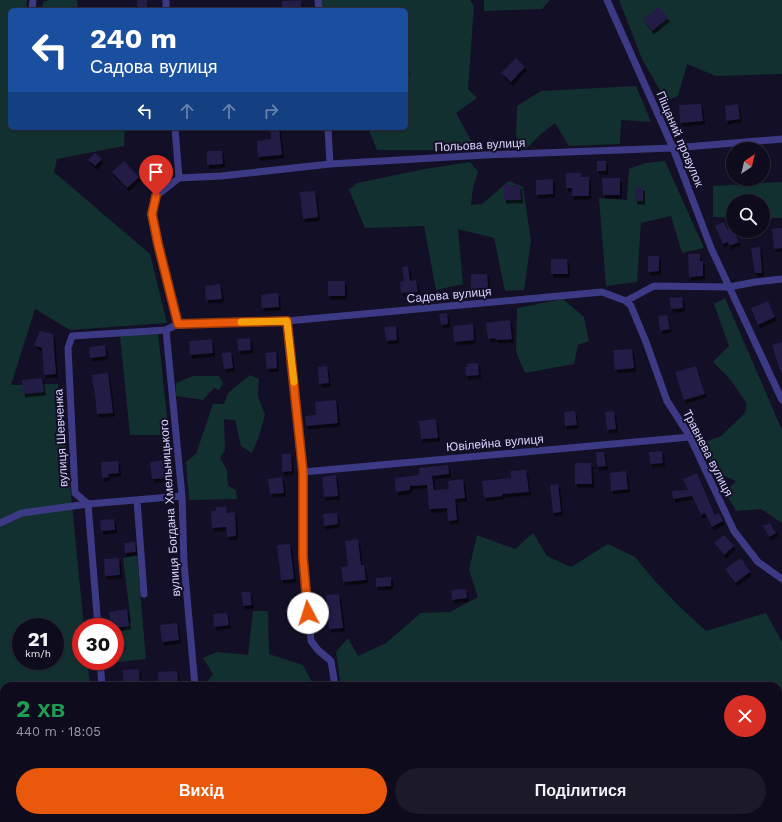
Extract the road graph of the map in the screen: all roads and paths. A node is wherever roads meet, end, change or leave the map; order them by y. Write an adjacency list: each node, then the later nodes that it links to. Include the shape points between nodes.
1 (607, 0): 5 (street, Піщаний провулок)
2 (175, 130): 7 (street)
3 (328, 130): 6 (street)
4 (782, 139): 5 (street, Польова вулиця)
5 (673, 148): 6 (street, Польова вулиця); 9 (street, Піщаний провулок, via 711,248)
6 (330, 164): 7 (street, Польова вулиця)
7 (179, 178): 12 (street, via 156,196 152,214)
8 (782, 279): 9 (street)
9 (729, 287): 10 (street, via 654,286); 14 (street, Піщаний провулок)
10 (626, 301): 11 (street, Садова вулиця, via 602,292); 15 (street, Травнева вулиця, via 631,306 668,401)
11 (287, 321): 12 (street, Садова вулиця); 16 (street)
12 (178, 324): 13 (street, Садова вулиця)
13 (166, 330): 17 (street, вулиця Богдана Хмельницького); 19 (street, вулиця Шевченка, via 72,336 68,348 75,493)
14 (782, 400)
15 (690, 437): 16 (street, Ювілейна вулиця); 21 (street, Травнева вулиця, via 734,531 758,562)
16 (303, 472): 27 (street, via 303,557 311,641 331,661)
17 (182, 496): 18 (street); 26 (street, вулиця Богдана Хмельницького, via 184,563)
18 (137, 500): 19 (street); 22 (street)
19 (88, 504): 20 (street, via 22,513); 23 (street)
20 (0, 523)
21 (782, 579)
22 (144, 594)
23 (97, 618)
24 (101, 670): 25 (street)
25 (102, 682)
26 (195, 682)
27 (334, 682)

